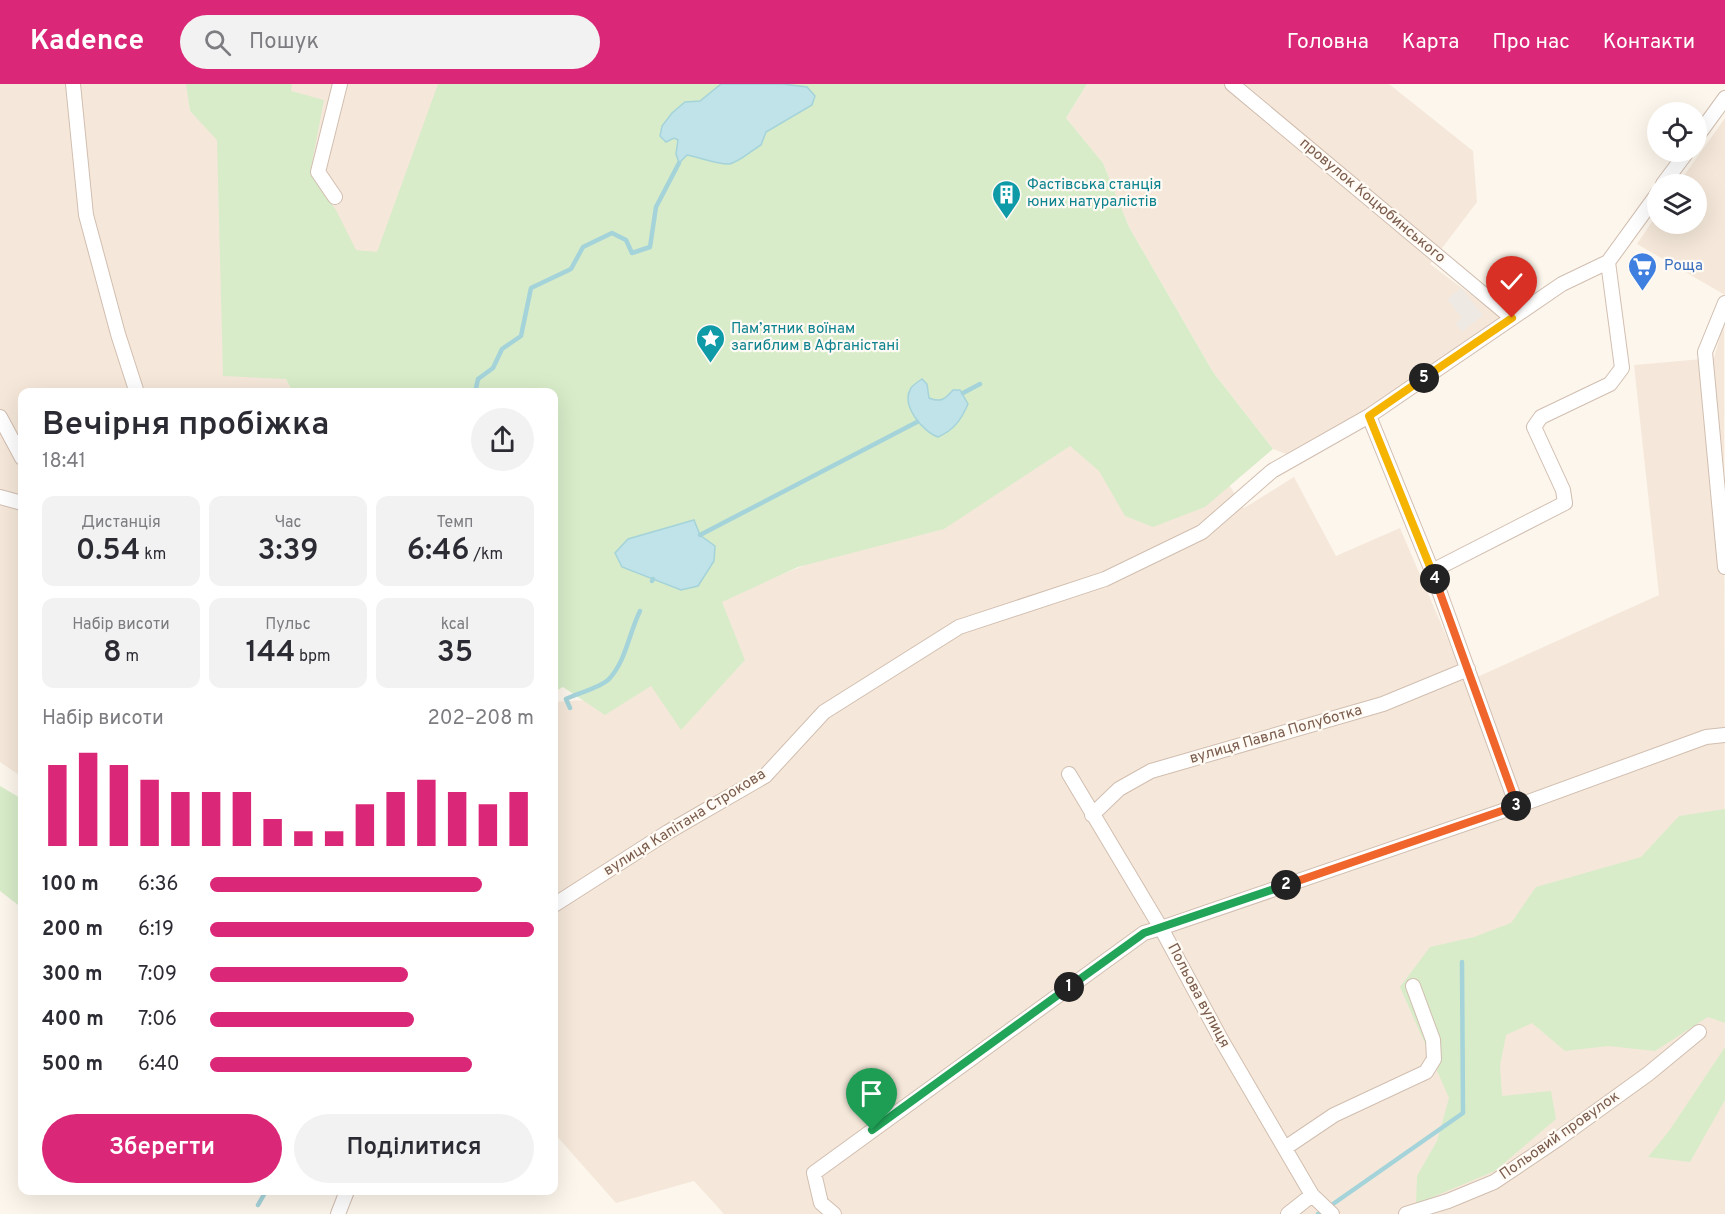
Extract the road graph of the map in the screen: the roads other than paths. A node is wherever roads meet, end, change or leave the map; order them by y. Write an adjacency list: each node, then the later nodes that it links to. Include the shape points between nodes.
1 (72, 84): 11 (street, via 86,215)
2 (340, 84): 6 (street, via 318,172)
3 (1232, 84): 10 (street, провулок Коцюбинського)
4 (1725, 98): 5 (street)
5 (1707, 123)
6 (335, 197)
7 (1647, 208): 8 (street, вулиця Капітана Строкова)
8 (1608, 262): 10 (street, вулиця Капітана Строкова, via 1562,284); 18 (street, via 1622,369 1610,384 1541,417 1534,427 1563,490 1565,503)
9 (1725, 303): 17 (street, via 1706,352)
10 (1512, 318): 12 (street, вулиця Капітана Строкова)
11 (135, 388)
12 (1369, 416): 18 (street); 24 (street, вулиця Капітана Строкова, via 1272,471 1202,532 1105,579 959,627 824,712 765,776)
13 (0, 417): 14 (street)
14 (18, 451)
15 (0, 497): 16 (street)
16 (18, 502)
17 (1725, 567)
18 (1432, 571): 19 (street)
19 (1468, 669): 22 (street); 23 (street, вулиця Павла Полуботка, via 1383,704 1151,771 1119,789)
20 (1725, 735): 22 (street, via 1706,737)
21 (1069, 774): 23 (street, Польова вулиця)
22 (1517, 806): 25 (street)
23 (1092, 815): 25 (street, Польова вулиця)
24 (558, 902)
25 (1161, 928): 28 (street, Польова вулиця); 32 (street, via 1144,933 814,1173 821,1203)
26 (1413, 986): 28 (street, via 1433,1040 1434,1059 1426,1072 1334,1115)
27 (1699, 1032): 35 (street, Польовий провулок, via 1639,1081 1494,1182)
28 (1285, 1148): 30 (street, Польова вулиця)
29 (345, 1195): 31 (street)
30 (1312, 1195): 33 (street); 34 (street, Польова вулиця)
31 (338, 1214)
32 (834, 1214)
33 (1287, 1214)
34 (1332, 1214)
35 (1406, 1214)

